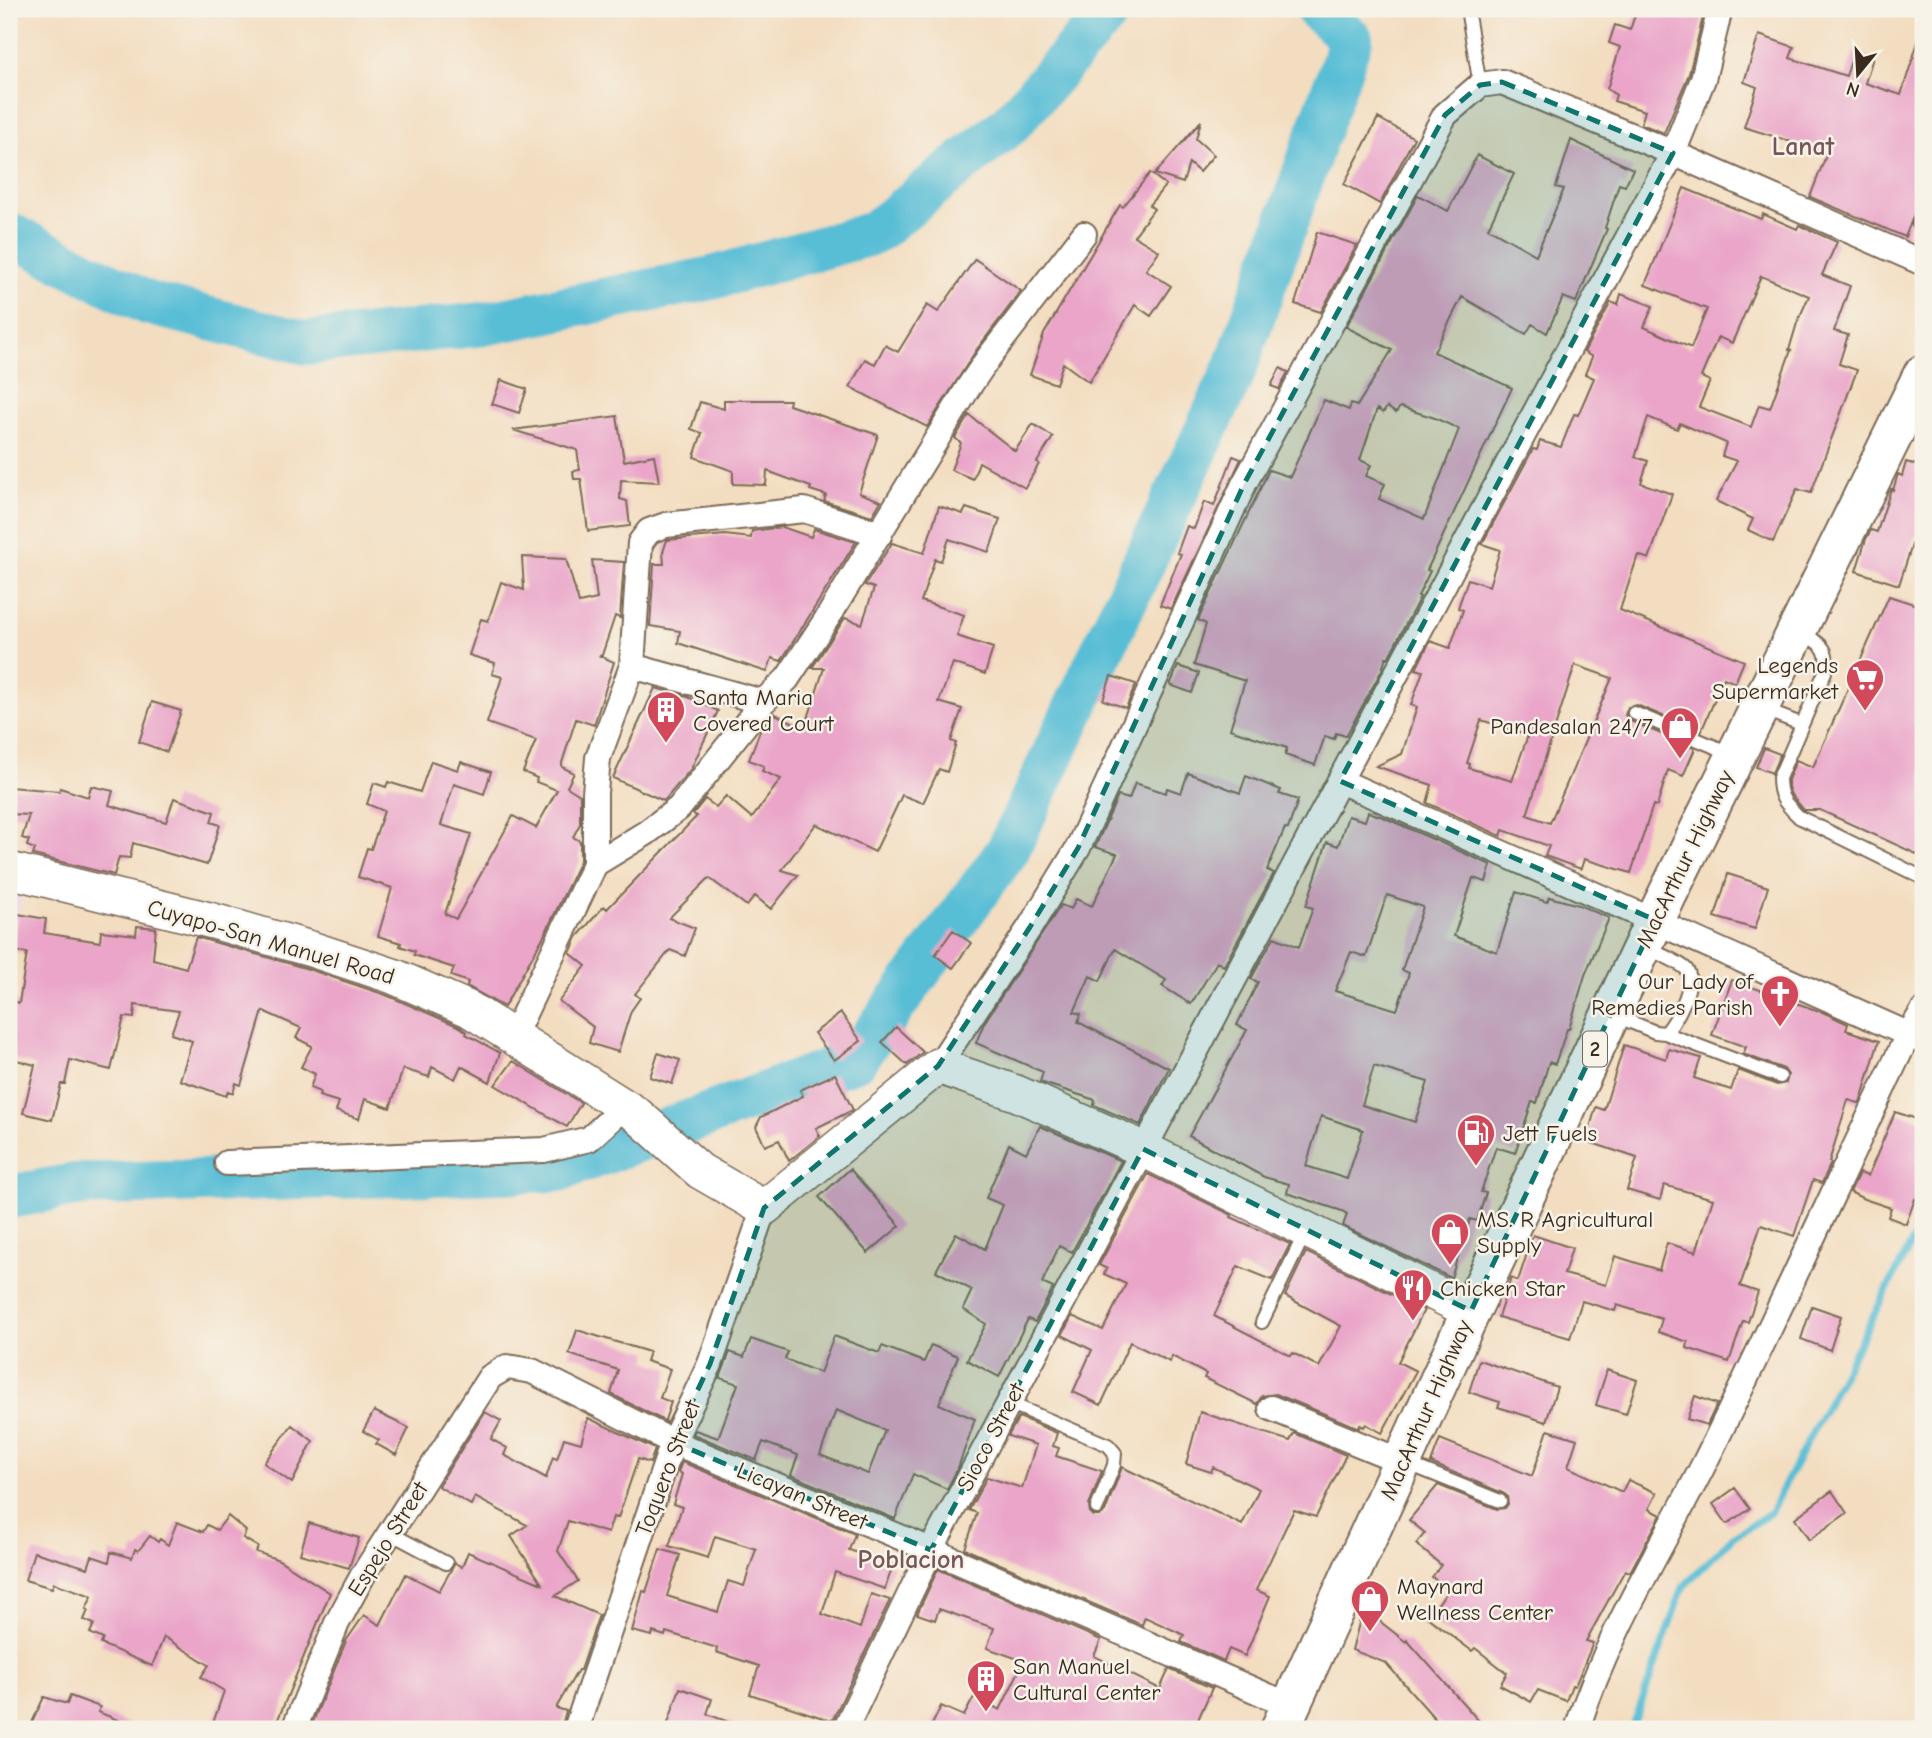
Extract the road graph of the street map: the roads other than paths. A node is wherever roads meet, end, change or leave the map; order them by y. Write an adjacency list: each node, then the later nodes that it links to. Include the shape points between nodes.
1 (1467, 9): 3 (lane)
2 (1720, 9): 4 (street, Sioco Street, via 1703,79)
3 (1480, 85): 4 (street, via 1502,82); 26 (street, via 1445,115 1244,484 1078,848)
4 (1673, 153): 6 (street); 16 (street, Sioco Street)
5 (1084, 234): 8 (street, via 989,357)
6 (1923, 263)
7 (1923, 374): 9 (highway, MacArthur Highway / 2)
8 (880, 534): 10 (street, via 804,510 666,525 649,531 640,543); 11 (street, via 810,646 787,679)
9 (1797, 629): 12 (highway, MacArthur Highway / 2); 14 (lane, via 1825,648 1828,660)
10 (632, 666): 11 (street); 17 (street, via 598,758)
11 (763, 702): 17 (street, via 679,808)
12 (1759, 707): 14 (lane); 15 (highway, MacArthur Highway / 2)
13 (1634, 713): 15 (lane)
14 (1801, 724): 19 (lane, via 1779,778 1779,792 1786,804 1799,817)
15 (1735, 756): 20 (highway, MacArthur Highway / 2)
16 (1340, 781): 20 (street); 29 (street, Sioco Street)
17 (595, 864): 24 (street)
18 (9, 870): 24 (street, Cuyapo-San Manuel Road, via 311,949 393,976 469,1009)
19 (1923, 878)
20 (1649, 933): 22 (highway, MacArthur Highway / 2); 23 (lane, via 1690,975 1690,986); 25 (street)
21 (1923, 1011): 25 (street)
22 (1611, 1014): 23 (lane); 33 (highway, MacArthur Highway / 2)
23 (1665, 1033): 27 (lane)
24 (514, 1035): 28 (street, Cuyapo-San Manuel Road)
25 (1916, 1038): 49 (street, via 1630,1601 1589,1690)
26 (938, 1066): 29 (street, via 1016,1093); 31 (street)
27 (1780, 1077)
28 (630, 1110): 30 (street, via 589,1139 544,1150); 31 (street, Cuyapo-San Manuel Road, via 700,1171)
29 (1143, 1149): 32 (street); 36 (street, Sioco Street)
30 (227, 1163)
31 (764, 1208): 38 (street, Toquero Street, via 710,1364)
32 (1306, 1229): 33 (street); 34 (lane)
33 (1471, 1311): 39 (highway, MacArthur Highway / 2)
34 (1262, 1321)
35 (507, 1367): 38 (street, Licayan Street, via 533,1371); 42 (street, Espejo Street, via 490,1377)
36 (1009, 1403): 41 (lane, via 1108,1445 1115,1453); 43 (street, Sioco Street)
37 (1271, 1408): 39 (street)
38 (673, 1441): 43 (street, Licayan Street); 47 (street, Toquero Street)
39 (1403, 1462): 40 (lane); 45 (highway, MacArthur Highway / 2)
40 (1500, 1501)
41 (1097, 1508)
42 (390, 1533): 44 (lane); 46 (street, Espejo Street, via 337,1623)
43 (931, 1550): 45 (street, Licayan Street); 48 (street, Sioco Street)
44 (446, 1563)
45 (1285, 1718)
46 (294, 1729)
47 (576, 1729)
48 (845, 1729)
49 (1577, 1729)

